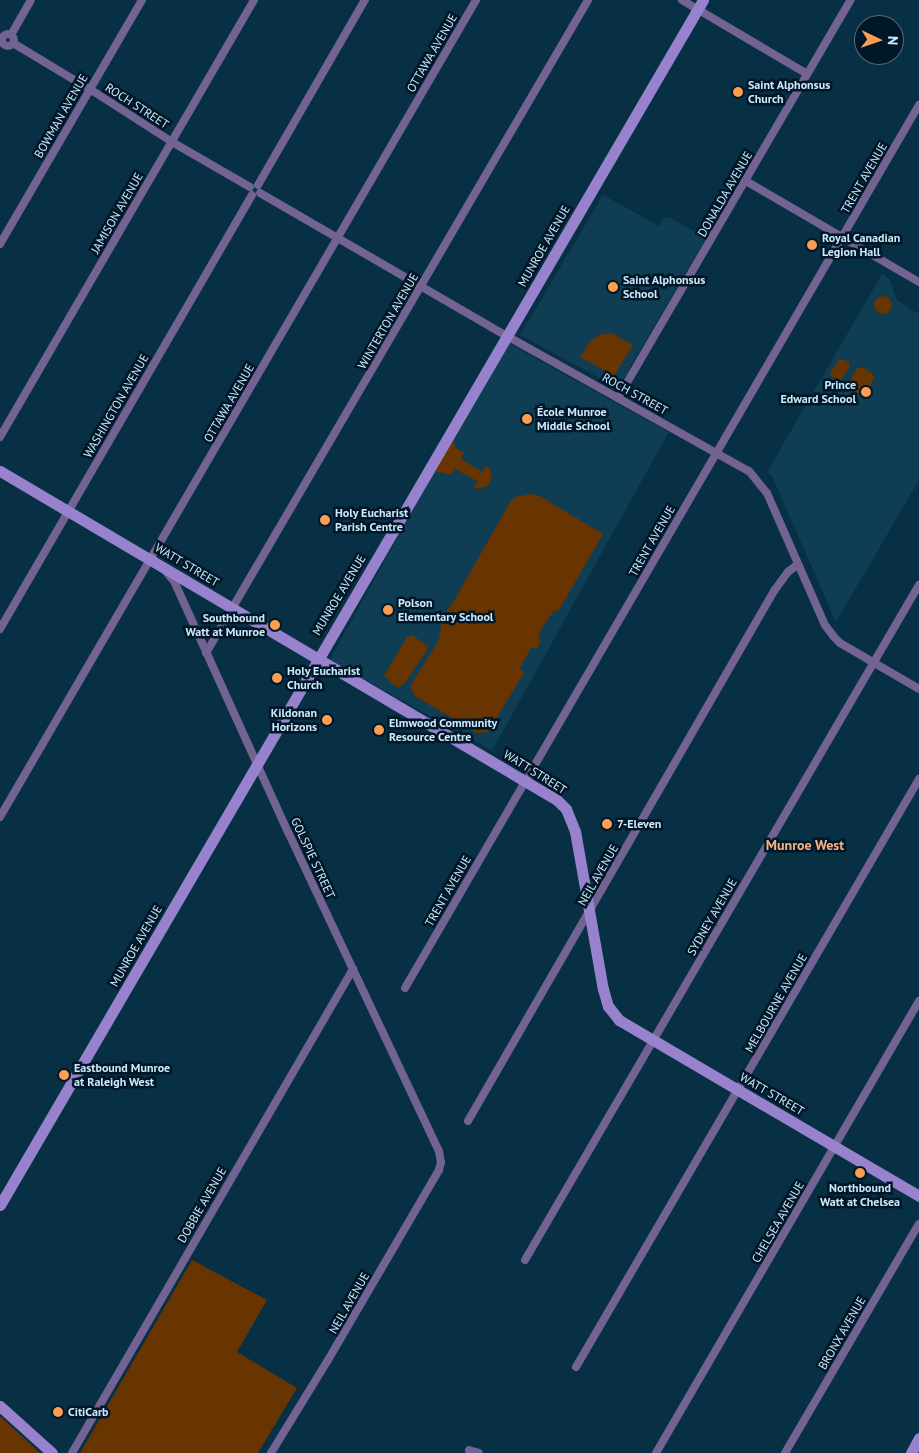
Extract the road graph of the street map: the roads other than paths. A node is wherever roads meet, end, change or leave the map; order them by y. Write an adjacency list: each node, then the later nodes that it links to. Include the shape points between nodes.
1 (31, 0): 10 (street)
2 (142, 0): 13 (street, BOWMAN AVENUE)
3 (254, 0): 15 (street, JAMISON AVENUE)
4 (365, 0): 17 (street, WASHINGTON AVENUE)
5 (476, 0): 19 (street, OTTAWA AVENUE)
6 (588, 0): 22 (street, WINTERTON AVENUE)
7 (682, 0): 9 (street)
8 (850, 0): 12 (street, DONALDA AVENUE)
9 (700, 4): 12 (street); 23 (street, MUNROE AVENUE)
10 (6, 39): 11 (street); 13 (street, ROCH STREET)
11 (0, 54)
12 (807, 74): 16 (street, DONALDA AVENUE)
13 (90, 89): 15 (street, ROCH STREET); 20 (street, BOWMAN AVENUE)
14 (919, 105): 18 (street, TRENT AVENUE)
15 (172, 142): 17 (street, ROCH STREET); 25 (street, JAMISON AVENUE)
16 (746, 181): 18 (street); 24 (street, DONALDA AVENUE)
17 (255, 190): 19 (street, ROCH STREET); 28 (street, WASHINGTON AVENUE)
18 (842, 237): 21 (street); 26 (street, TRENT AVENUE)
19 (338, 238): 22 (street, ROCH STREET); 29 (street, OTTAWA AVENUE)
20 (0, 244)
21 (919, 282)
22 (421, 286): 23 (street, ROCH STREET); 33 (street, WINTERTON AVENUE)
23 (507, 336): 24 (street, ROCH STREET); 36 (street, MUNROE AVENUE)
24 (618, 398): 26 (street, ROCH STREET)
25 (0, 437)
26 (717, 452): 30 (street, ROCH STREET, via 749,471 762,486); 41 (street, TRENT AVENUE)
27 (0, 471): 28 (street, WATT STREET)
28 (67, 511): 29 (street, WATT STREET); 34 (street, WASHINGTON AVENUE)
29 (150, 560): 31 (street, WATT STREET); 42 (street, OTTAWA AVENUE)
30 (797, 565): 37 (street, ROCH STREET, via 825,625 834,637); 43 (street, NEIL AVENUE, via 774,592)
31 (160, 566): 33 (street, WATT STREET); 35 (street, GOLSPIE STREET, via 174,581)
32 (919, 585): 37 (street, SYDNEY AVENUE)
33 (234, 609): 35 (street, WINTERTON AVENUE); 36 (street, WATT STREET)
34 (0, 629)
35 (206, 653): 39 (street, GOLSPIE STREET)
36 (317, 659): 39 (street, MUNROE AVENUE); 41 (street, WATT STREET)
37 (874, 662): 38 (street, ROCH STREET); 47 (street, SYDNEY AVENUE)
38 (919, 689)
39 (258, 764): 44 (street, GOLSPIE STREET); 53 (street, MUNROE AVENUE)
40 (919, 779): 48 (street, MELBOURNE AVENUE)
41 (526, 781): 43 (street, WATT STREET, via 557,800 571,818); 45 (street, TRENT AVENUE)
42 (0, 818)
43 (589, 911): 47 (street, WATT STREET, via 608,1006 628,1027); 49 (street, NEIL AVENUE)
44 (353, 969): 51 (street, GOLSPIE STREET); 61 (street, DOBBIE AVENUE)
45 (405, 988)
46 (919, 1001): 50 (street, CHELSEA AVENUE)
47 (653, 1041): 48 (street, WATT STREET); 55 (street, SYDNEY AVENUE)
48 (738, 1090): 50 (street, WATT STREET); 56 (street, MELBOURNE AVENUE)
49 (468, 1121)
50 (834, 1147): 52 (street, WATT STREET); 64 (street, CHELSEA AVENUE)
51 (441, 1162): 62 (street, NEIL AVENUE, via 347,1328)
52 (919, 1196)
53 (0, 1205)
54 (919, 1224): 65 (street, BRONX AVENUE)
55 (525, 1260)
56 (576, 1367)
57 (0, 1406): 60 (street)
58 (919, 1438): 66 (street)
59 (469, 1450): 63 (street)
60 (52, 1453)
61 (72, 1453)
62 (271, 1453)
63 (479, 1453)
64 (656, 1453)
65 (785, 1453)
66 (910, 1453)

